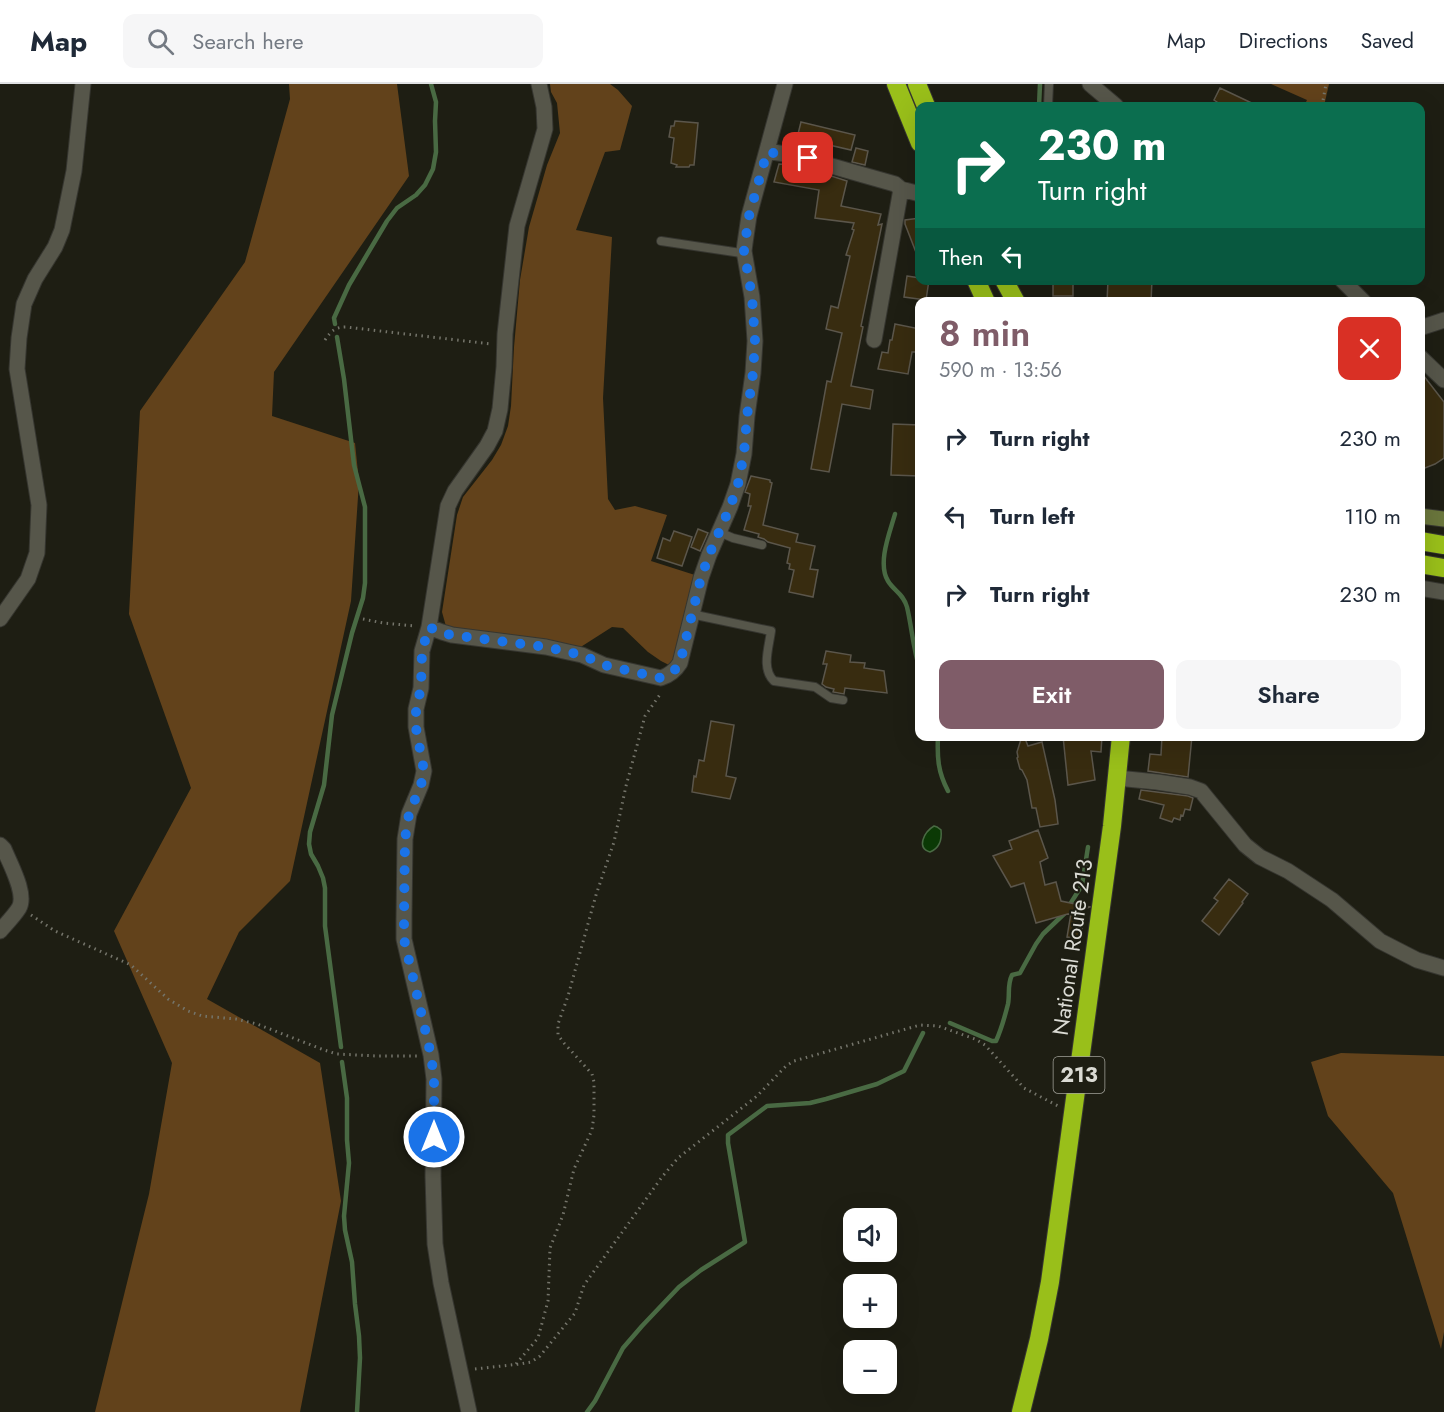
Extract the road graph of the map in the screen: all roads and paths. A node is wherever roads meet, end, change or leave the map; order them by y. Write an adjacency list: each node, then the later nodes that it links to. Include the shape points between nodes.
1 (83, 84): 39 (street, via 74,171 62,230 24,304 19,338 17,369 39,505 37,553 28,579)
2 (539, 84): 25 (street, via 545,129 517,226)
3 (784, 84): 14 (street)
4 (896, 84): 13 (highway)
5 (917, 84): 9 (highway)
6 (1049, 84): 10 (lane)
7 (1090, 84): 11 (street)
8 (1326, 84): 12 (path)
9 (924, 102)
10 (1048, 102)
11 (1111, 102)
12 (1323, 102)
13 (915, 130)
14 (767, 152): 15 (street, via 808,158); 18 (street, via 749,216)
15 (901, 189): 16 (street); 24 (street)
16 (915, 193)
17 (661, 242): 18 (lane)
18 (744, 251): 30 (street, via 754,320 753,373 741,470)
19 (1347, 285): 20 (street)
20 (1359, 297)
21 (1444, 320): 22 (street)
22 (1425, 326)
23 (325, 340): 25 (path, via 332,330 346,327)
24 (874, 340)
25 (504, 346): 41 (street, via 495,431 448,506)
26 (1425, 362): 27 (street)
27 (1444, 380)
28 (1425, 517): 29 (street)
29 (1444, 519)
30 (718, 532): 32 (lane); 38 (street)
31 (1425, 543): 33 (highway)
32 (762, 545)
33 (1444, 545)
34 (1425, 565): 35 (highway)
35 (1444, 568)
36 (1425, 589): 37 (street)
37 (1444, 592)
38 (691, 614): 42 (street, via 680,663); 43 (lane, via 771,632 766,670 769,677 815,687 831,698)
39 (0, 619)
40 (363, 619): 41 (path)
41 (429, 627): 42 (street, via 452,635 546,647 582,655 604,665); 50 (street, via 422,651 416,709 424,771 405,839 404,939)
42 (665, 677): 52 (path, via 662,690 645,716 614,842 558,1024 558,1035 592,1074 594,1115 550,1248 548,1300 538,1338)
43 (843, 700)
44 (1121, 741): 45 (highway, National Route 213 / 213)
45 (1117, 778): 49 (street, via 1201,791 1245,845 1260,857 1332,900 1380,941 1417,960); 51 (highway, National Route 213 / 213)
46 (0, 845): 47 (street, via 18,882 22,900)
47 (19, 907): 48 (street); 50 (path, via 55,931 131,965 168,999 202,1016 257,1024 346,1055)
48 (0, 931)
49 (1444, 968)
50 (431, 1055): 53 (street, via 435,1244)
51 (1073, 1113): 52 (path, via 1024,1088 985,1045 938,1026 920,1025 794,1061 757,1096 678,1158 584,1285 568,1323 540,1356); 55 (highway, National Route 213 / 213, via 1050,1282)
52 (516, 1365): 53 (path)
53 (461, 1371): 54 (street)
54 (469, 1412)
55 (1021, 1412)

